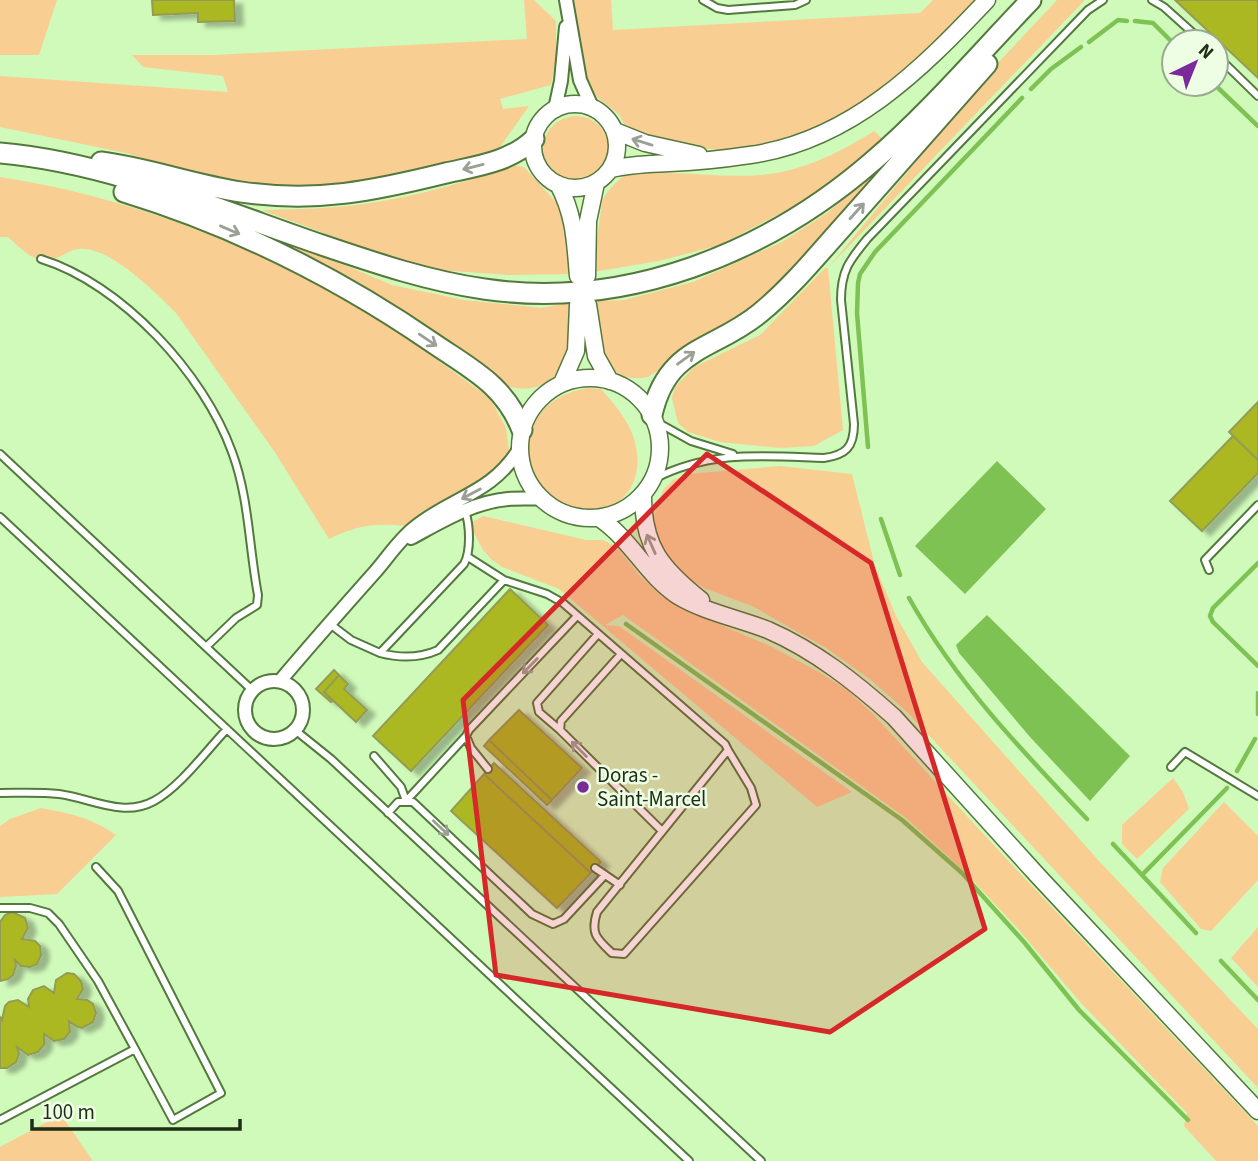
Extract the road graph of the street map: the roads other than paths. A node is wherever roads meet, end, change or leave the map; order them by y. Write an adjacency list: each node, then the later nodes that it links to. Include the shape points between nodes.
1 (566, 0): 9 (street)
2 (703, 0): 3 (lane, via 728,10 795,5)
3 (806, 0)
4 (987, 0): 18 (main road, via 905,81 858,116 799,143)
5 (1031, 0): 17 (main road, via 910,127 830,196 734,252 685,271 597,289 486,290 436,281 140,183 93,170)
6 (1045, 0): 25 (main road, one-way to 6, via 670,371 747,323 786,290)
7 (1103, 0): 28 (lane, via 1088,10 867,239 845,268 841,300 854,424 849,449 824,458)
8 (1152, 0): 10 (lane)
9 (567, 16): 13 (street, via 580,80); 14 (street)
10 (1187, 28)
11 (1230, 69): 12 (lane)
12 (1258, 96)
13 (592, 107): 14 (main road, via 567,104); 15 (main road)
14 (555, 109): 16 (main road, via 537,127)
15 (615, 131): 18 (main road, one-way to 15, via 645,143); 19 (main road, via 618,144)
16 (534, 139): 17 (main road, one-way to 17, via 514,154 491,162 366,191 310,197 238,191 128,166 43,155); 21 (main road, via 541,171)
17 (4, 157): 26 (main road, one-way to 26, via 185,212 307,266 378,306 476,373 505,397)
18 (718, 158): 19 (main road)
19 (611, 169): 20 (main road)
20 (596, 183): 21 (main road, via 584,188); 21 (main road, via 582,276 571,211)
21 (558, 184)
22 (41, 260): 44 (lane, via 71,272 135,316 186,368 220,424 241,484 258,595 257,605)
23 (610, 381): 24 (main road, via 586,378); 24 (main road, via 596,356 583,305 576,351); 25 (main road, via 634,393)
24 (562, 383): 26 (main road, via 533,407)
25 (654, 418): 28 (lane, via 691,441); 29 (main road, via 661,450)
26 (521, 439): 31 (main road, via 525,475); 36 (street, one-way to 36, via 511,462 493,481 425,520)
27 (0, 453): 44 (lane)
28 (737, 455): 29 (lane, via 690,464)
29 (654, 479): 30 (main road)
30 (643, 496): 35 (main road, via 623,511); 40 (main road, one-way to 30, via 677,580 656,555 645,529)
31 (541, 498): 33 (street, via 507,499); 35 (main road, via 568,515)
32 (1258, 505): 38 (lane, via 1205,560)
33 (465, 511): 36 (street); 37 (lane)
34 (0, 517): 49 (lane)
35 (599, 518): 40 (main road, via 676,594)
36 (399, 544): 42 (street)
37 (468, 557): 39 (lane); 45 (lane)
38 (1209, 570)
39 (504, 580): 41 (lane, via 547,594); 45 (lane, via 438,649 426,655)
40 (714, 610): 68 (main road, via 769,631 827,663 894,718)
41 (577, 616): 43 (lane); 52 (lane, one-way to 52)
42 (328, 623): 45 (lane); 47 (street)
43 (598, 634): 46 (lane); 51 (lane, via 537,703 539,712)
44 (207, 646): 48 (lane)
45 (380, 653)
46 (621, 654): 51 (lane, via 561,721); 53 (lane)
47 (280, 681): 48 (street, via 265,682); 50 (street, via 302,701 302,716)
48 (252, 690): 50 (street, via 245,711 254,732 282,738)
49 (226, 729): 57 (lane, via 168,792 153,802 116,808 61,794); 70 (lane)
50 (295, 730): 60 (lane)
51 (560, 730): 61 (lane, one-way to 51)
52 (466, 736): 56 (lane); 59 (lane)
53 (728, 750): 61 (lane); 65 (lane, via 756,805 624,954 612,954 597,939 593,926 597,912)
54 (374, 756): 59 (lane)
55 (1171, 767): 58 (lane, via 1185,752)
56 (488, 769)
57 (0, 793)
58 (1258, 796)
59 (407, 801): 60 (lane, via 398,802); 64 (lane, one-way to 64, via 532,914 553,924 564,919)
60 (388, 813): 71 (lane)
61 (662, 831): 65 (lane)
62 (96, 867): 67 (lane, via 118,891 221,1093 173,1120)
63 (595, 868): 64 (lane)
64 (604, 876): 65 (lane)
65 (620, 885)
66 (0, 908): 67 (lane, via 30,908 48,913 59,924 98,981)
67 (135, 1049): 69 (lane)
68 (1258, 1111)
69 (0, 1120)
70 (689, 1161)
71 (761, 1161)

